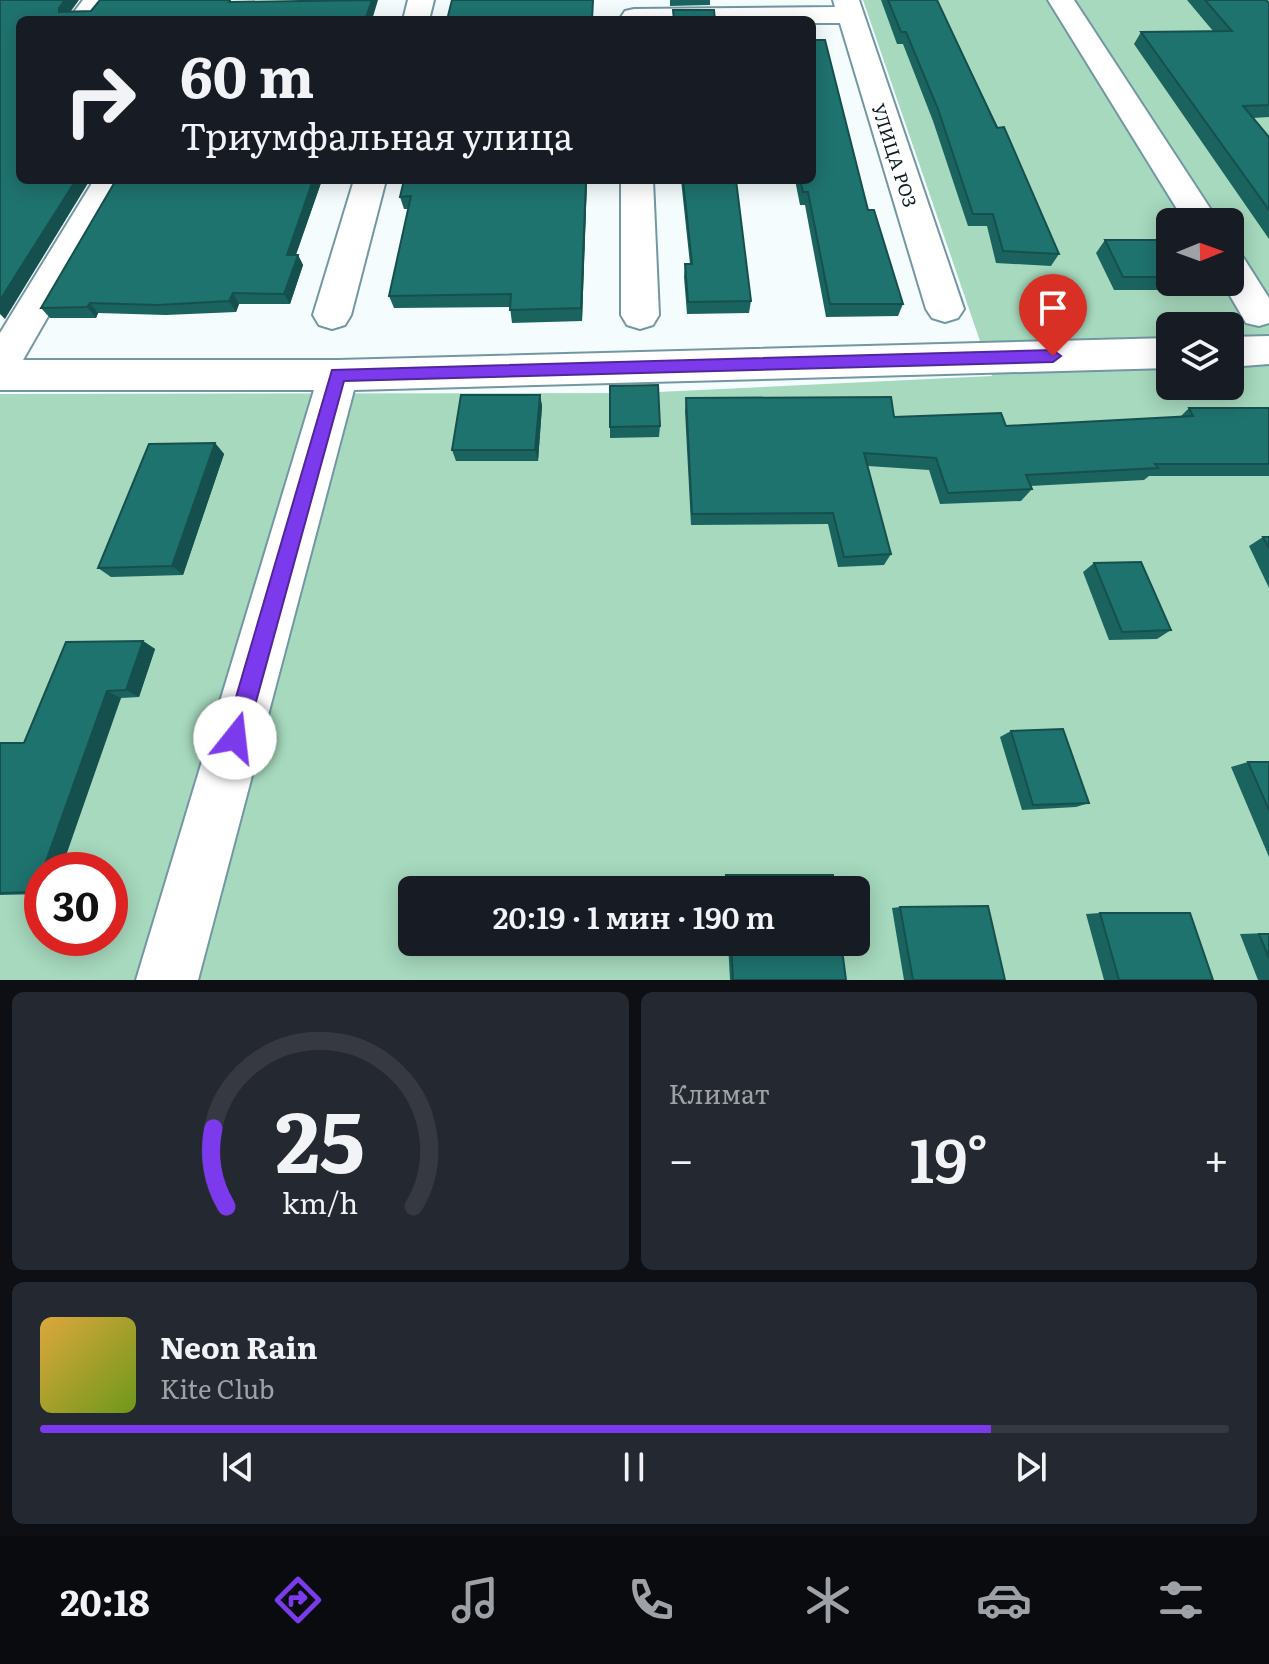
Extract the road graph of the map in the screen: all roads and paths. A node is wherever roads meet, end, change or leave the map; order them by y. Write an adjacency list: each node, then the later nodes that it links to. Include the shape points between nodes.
1 (97, 0): 5 (street)
2 (1061, 0): 9 (street)
3 (848, 7): 4 (street); 11 (street, УЛИЦА РОЗ)
4 (634, 12)
5 (84, 16)
6 (108, 184): 18 (street)
7 (369, 184): 13 (street)
8 (637, 184): 14 (street)
9 (1193, 208)
10 (1244, 289): 12 (street)
11 (945, 309)
12 (1259, 313)
13 (332, 315)
14 (640, 315)
15 (1269, 350): 16 (street)
16 (1244, 351)
17 (1156, 353): 20 (street)
18 (0, 366)
19 (0, 375): 20 (street)
20 (338, 375): 21 (street)
21 (167, 980)

